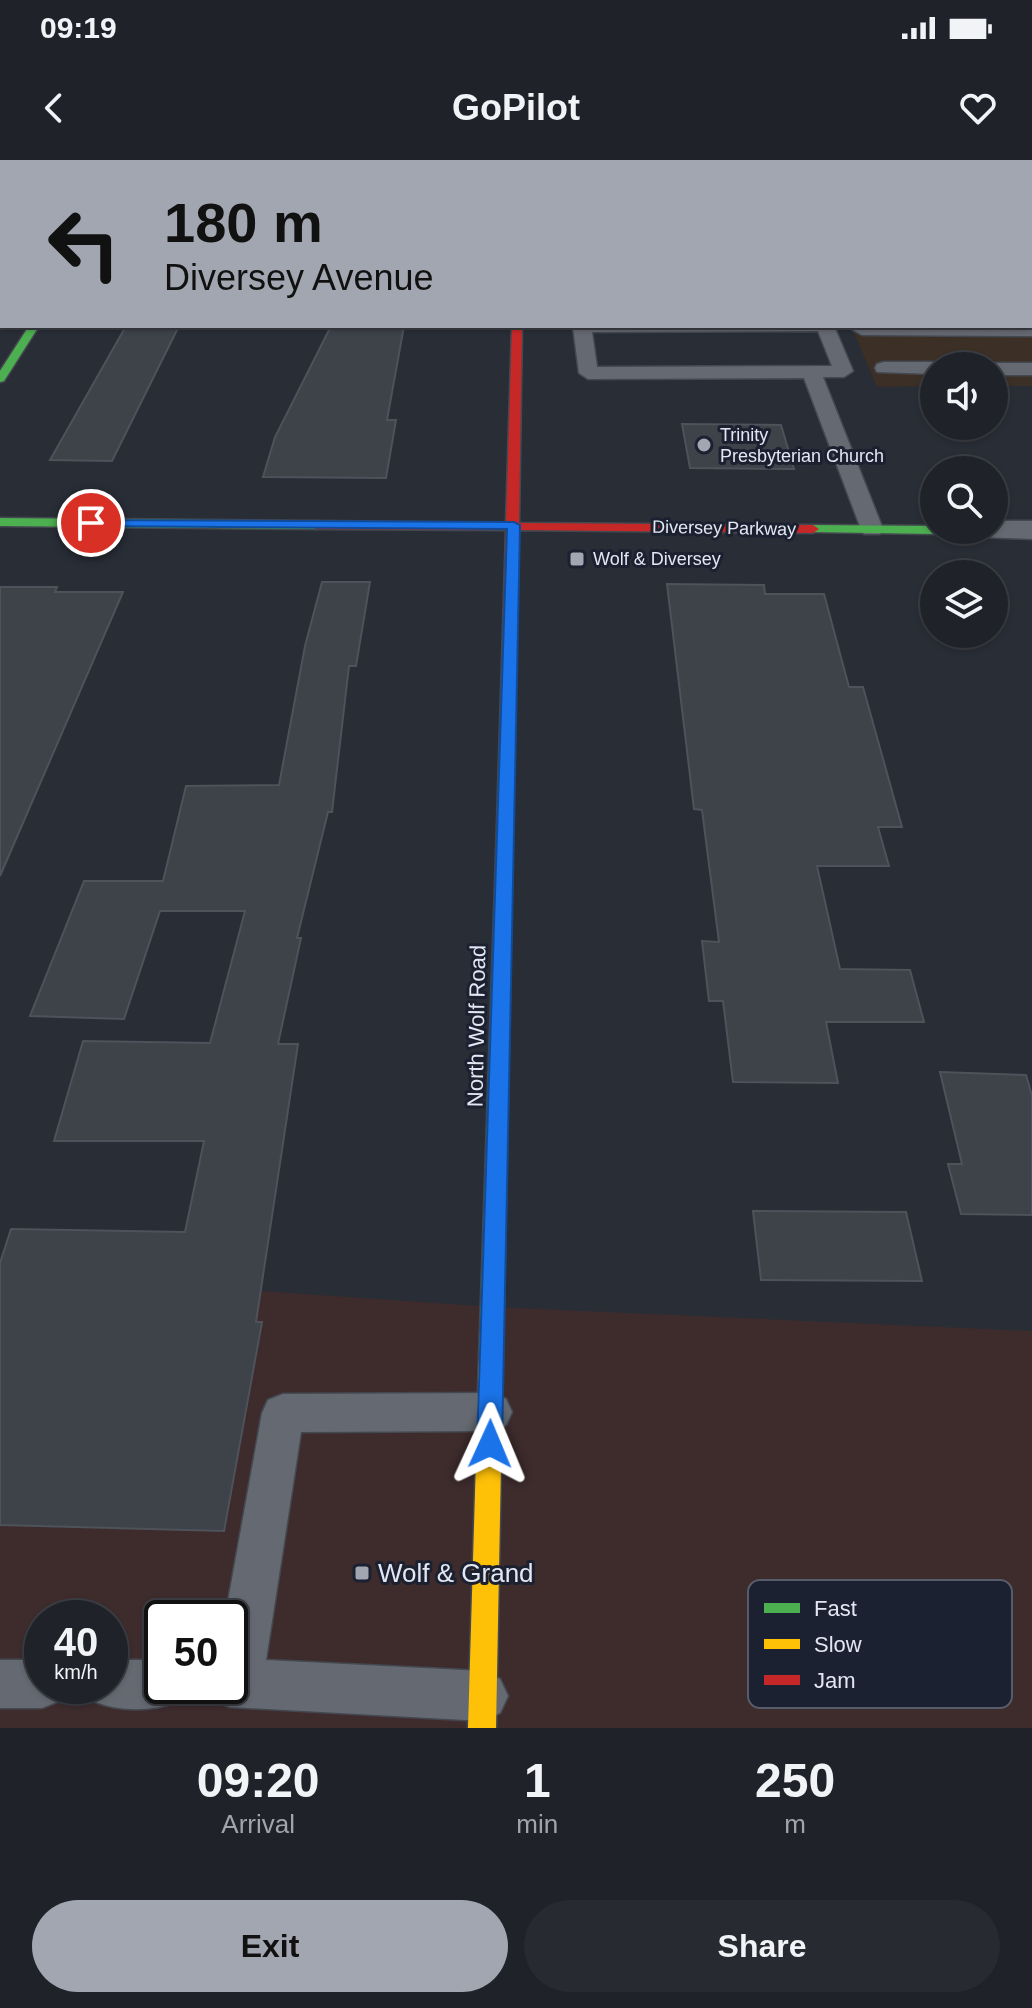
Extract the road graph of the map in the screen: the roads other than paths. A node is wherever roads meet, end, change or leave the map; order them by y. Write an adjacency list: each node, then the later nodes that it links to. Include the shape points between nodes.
1 (33, 328): 12 (main road)
2 (517, 328): 14 (main road, North Wolf Road)
3 (581, 328): 11 (lane, via 588,373)
4 (825, 328): 11 (lane, via 844,371)
5 (1031, 329): 6 (lane)
6 (862, 330)
7 (884, 368): 8 (lane)
8 (920, 368)
9 (1008, 369): 10 (lane)
10 (1032, 369)
11 (811, 372): 15 (lane)
12 (0, 379)
13 (0, 522): 14 (main road, Diversey Parkway)
14 (514, 525): 15 (main road, Diversey Parkway); 19 (main road, North Wolf Road)
15 (872, 529): 16 (main road, Diversey Parkway)
16 (920, 530)
17 (1008, 530): 18 (street)
18 (1032, 530)
19 (491, 1412): 20 (lane, via 283,1413); 24 (main road, North Wolf Road)
20 (248, 1606)
21 (0, 1684): 22 (lane)
22 (24, 1684)
23 (248, 1685): 24 (lane)
24 (483, 1712)

